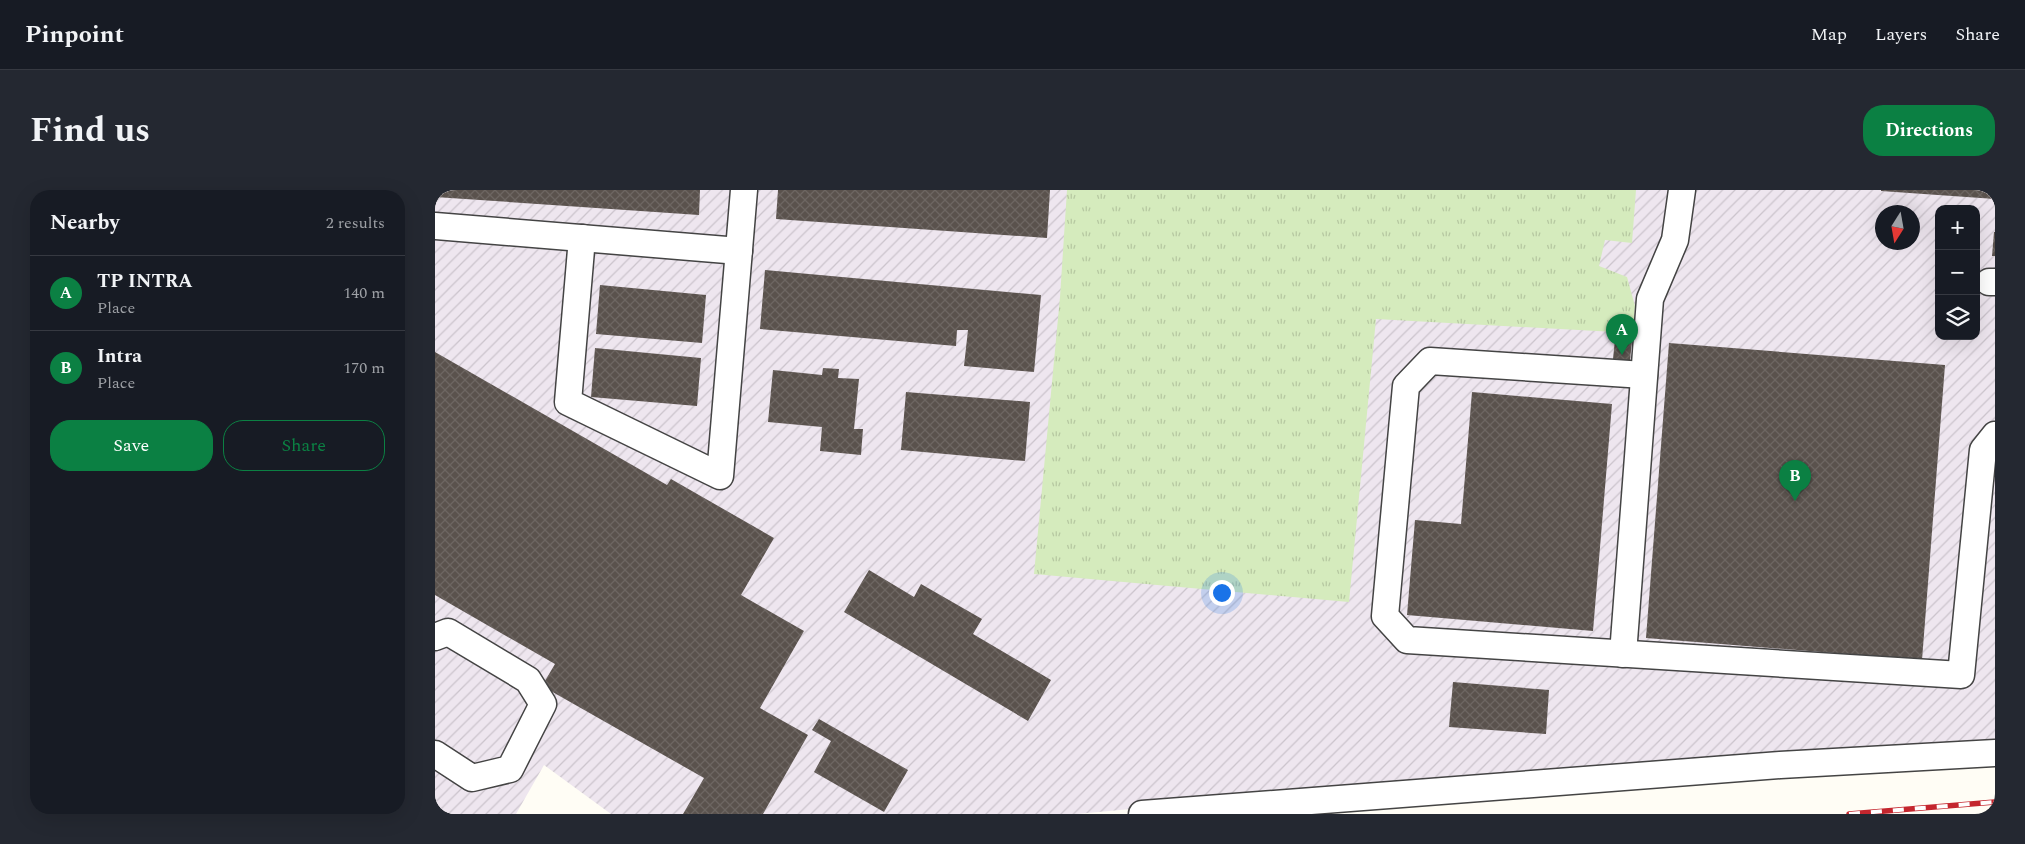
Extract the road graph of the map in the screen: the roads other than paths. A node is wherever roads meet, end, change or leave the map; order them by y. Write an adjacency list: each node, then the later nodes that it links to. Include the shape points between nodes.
1 (744, 190): 5 (lane)
2 (1682, 190): 6 (lane, via 1675,240 1650,299)
3 (435, 226): 4 (lane)
4 (582, 238): 5 (lane); 5 (lane, via 568,402 720,476)
5 (739, 251)
6 (1644, 375): 9 (lane); 9 (lane, via 1430,360 1406,386 1385,616 1407,640)
7 (1995, 435): 9 (lane, via 1983,450 1961,675)
8 (435, 637): 11 (lane, via 448,632 529,680 543,704 510,769 471,778)
9 (1623, 654)
10 (1995, 753): 12 (lane, via 1781,765)
11 (435, 754)
12 (1142, 814)

